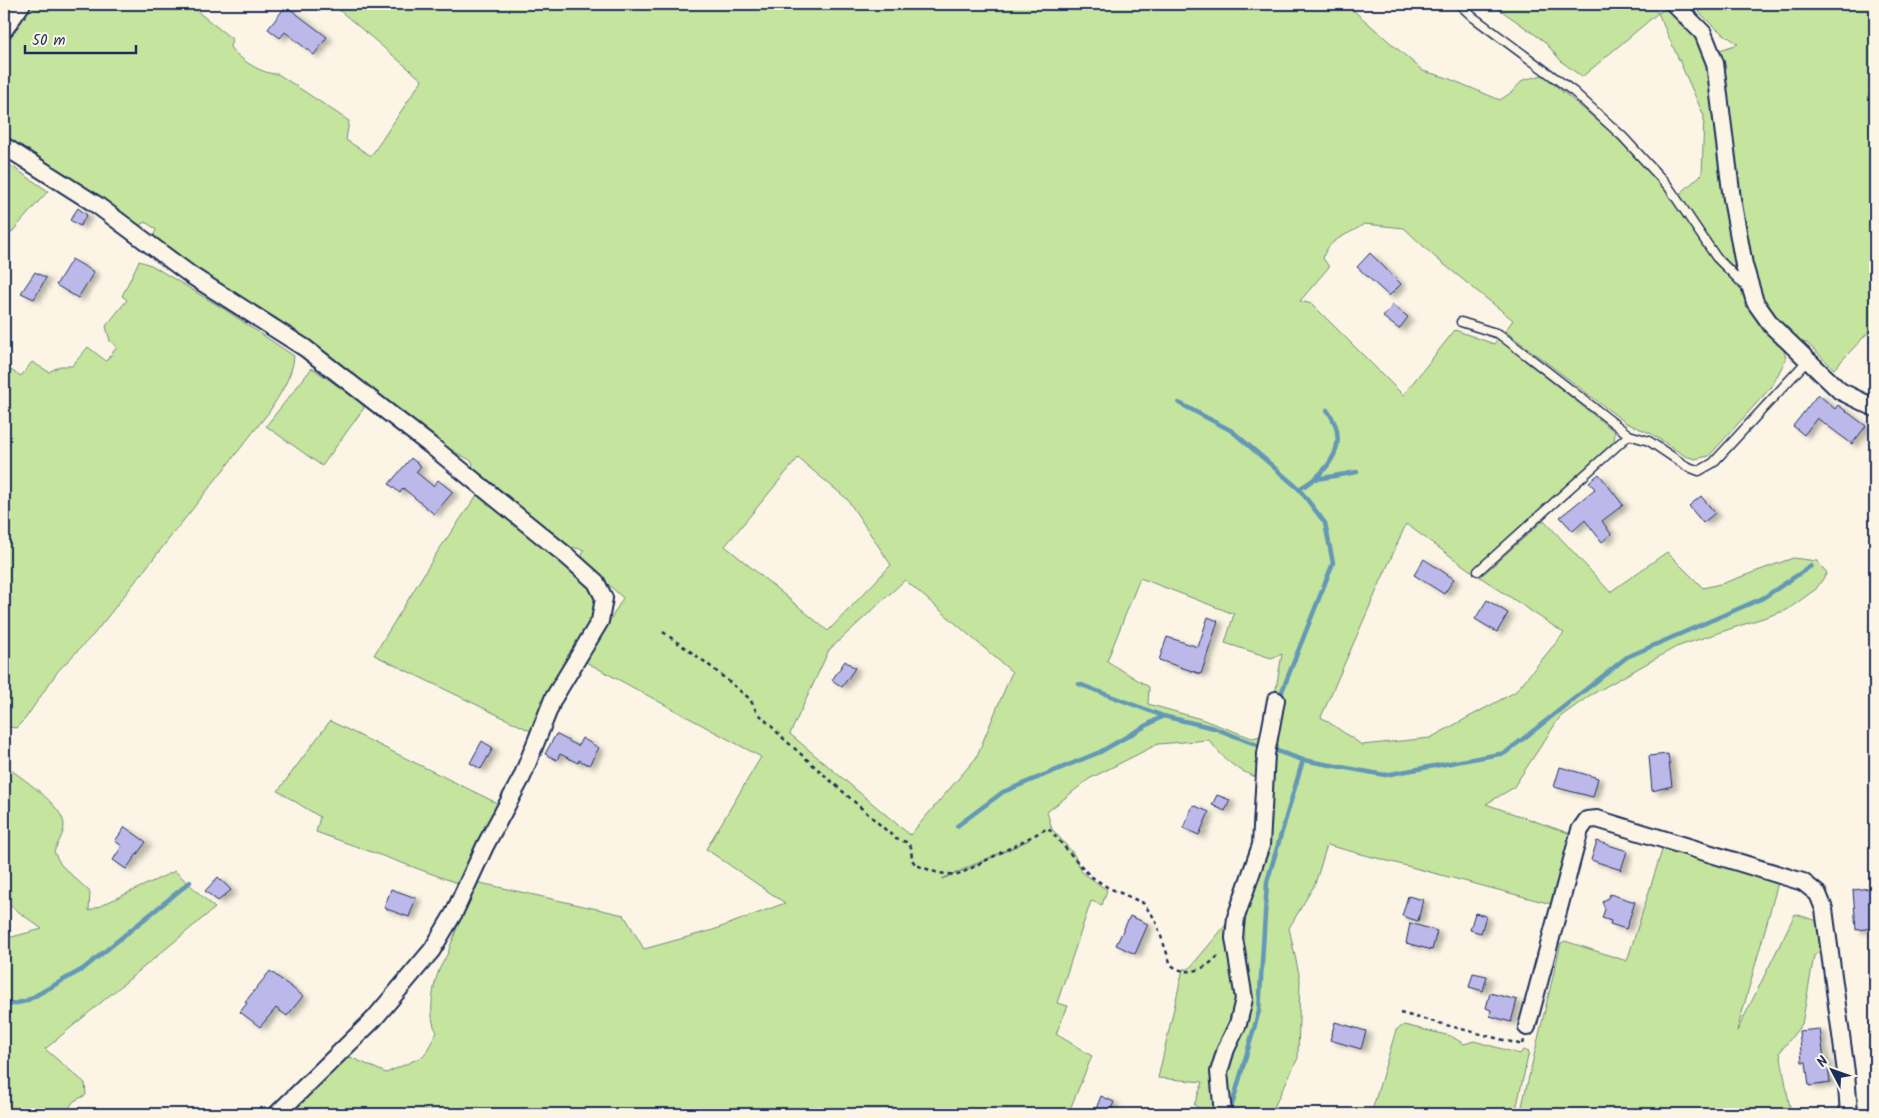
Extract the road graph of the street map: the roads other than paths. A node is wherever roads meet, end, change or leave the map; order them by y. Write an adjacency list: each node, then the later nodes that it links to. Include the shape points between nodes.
1 (22, 4): 4 (street)
2 (1459, 4): 6 (lane, via 1574,92 1623,137 1668,186 1716,257)
3 (1674, 4): 6 (street, via 1704,33 1715,63 1732,199)
4 (4, 30)
5 (4, 146): 15 (street, via 97,205 192,276 305,348 568,557 596,582 604,598 600,621 553,699 522,777 432,950 374,1018)
6 (1752, 293): 8 (street, via 1772,326)
7 (1461, 322): 10 (lane, via 1499,334)
8 (1807, 361): 9 (street, via 1840,391); 10 (lane, via 1713,463 1699,471 1649,441)
9 (1875, 408)
10 (1629, 435): 11 (lane)
11 (1478, 571)
12 (1276, 700): 14 (street, via 1267,748 1261,845 1236,917 1234,938 1244,999 1219,1072)
13 (1527, 1027): 16 (street, via 1580,830 1588,820 1597,819 1803,882 1818,894 1824,909)
14 (1223, 1110)
15 (277, 1114)
16 (1849, 1114)

